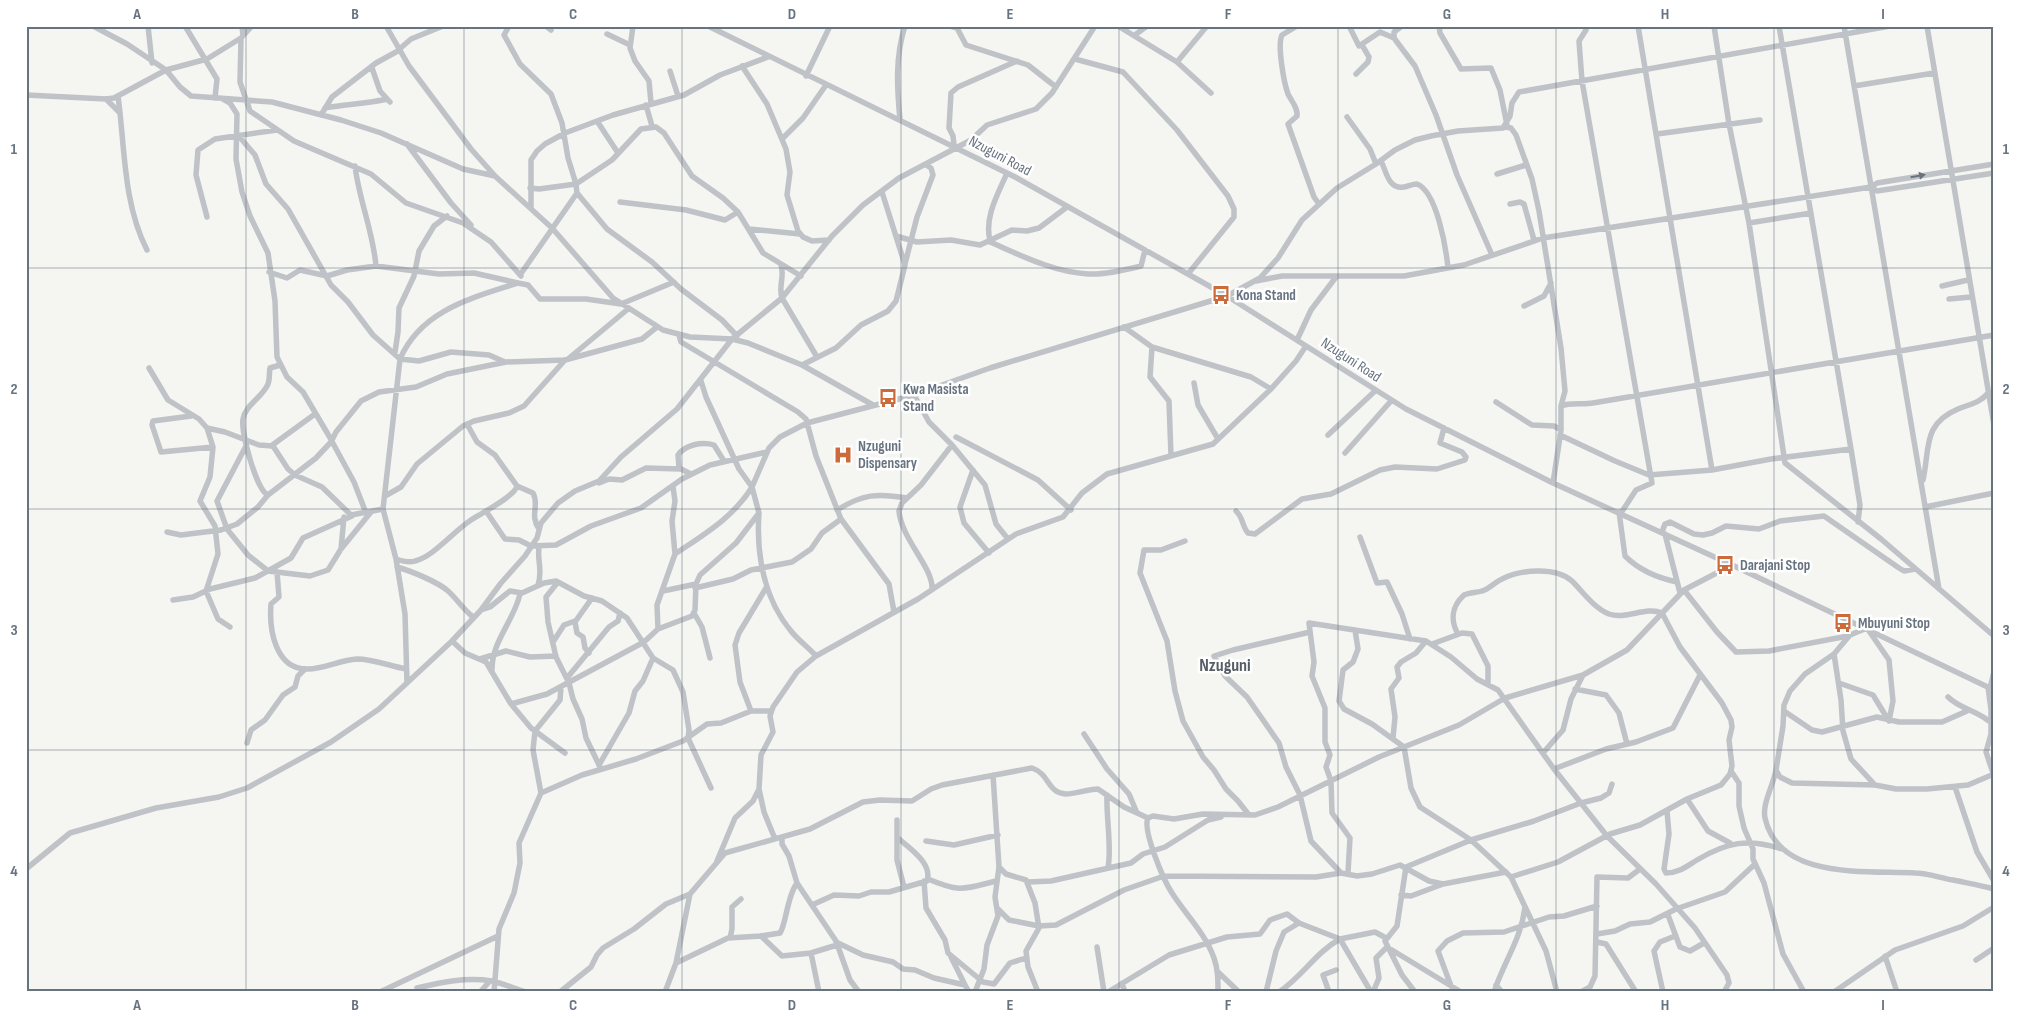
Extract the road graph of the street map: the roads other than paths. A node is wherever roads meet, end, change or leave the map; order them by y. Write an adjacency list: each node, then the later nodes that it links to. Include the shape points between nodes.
1 (93, 26): 45 (street)
2 (148, 26): 45 (street)
3 (186, 26): 42 (street)
4 (242, 26): 35 (street)
5 (252, 26): 35 (street)
6 (386, 26): 39 (street)
7 (442, 26): 39 (street, via 410,39)
8 (508, 26): 79 (street, via 504,33 506,41 520,64 549,90)
9 (633, 26): 36 (street)
10 (830, 26): 54 (street)
11 (905, 26): 72 (street, via 898,60)
12 (950, 26): 29 (street)
13 (964, 26): 29 (street)
14 (1095, 26): 43 (street)
15 (1118, 26): 34 (street)
16 (1147, 26): 34 (street)
17 (1208, 26): 46 (street)
18 (1297, 26): 105 (street, via 1281,37 1288,94 1298,112 1288,124)
19 (1349, 26): 37 (street, via 1357,45)
20 (1402, 26): 31 (street)
21 (1439, 26): 77 (street, via 1462,69 1490,68 1500,90)
22 (1638, 26): 50 (street)
23 (1714, 26): 41 (street)
24 (1779, 26): 38 (street)
25 (1844, 26): 33 (street)
26 (1890, 26): 33 (street)
27 (1926, 26): 52 (street)
28 (710, 27): 40 (street, Nzuguni Road)
29 (957, 28): 44 (street, via 966,45)
30 (1586, 30): 55 (street, via 1579,41)
31 (1394, 32): 37 (street, via 1380,32); 81 (street, via 1415,66)
32 (607, 34): 36 (street)
33 (1846, 34): 38 (street); 57 (street)
34 (1135, 35): 46 (street)
35 (242, 37): 42 (street); 65 (street, via 240,82)
36 (630, 45): 67 (street, via 635,61 649,80)
37 (1362, 45): 53 (street, via 1370,57)
38 (1782, 45): 41 (street); 103 (street)
39 (400, 48): 48 (street); 96 (street, via 439,109)
40 (768, 56): 47 (street); 54 (street, Nzuguni Road)
41 (1718, 56): 50 (street); 75 (street)
42 (207, 59): 49 (street); 63 (street, via 218,81)
43 (1075, 60): 58 (street); 136 (street, via 1123,72 1177,130 1228,196 1234,217)
44 (1017, 61): 58 (street, via 1028,65); 85 (street, via 958,87 952,93 949,128)
45 (152, 62): 49 (street)
46 (1177, 62): 59 (street)
47 (742, 66): 62 (street); 83 (street, via 767,104)
48 (372, 68): 68 (street, via 332,97); 68 (street, via 380,91 388,100)
49 (166, 70): 61 (street); 63 (street, via 191,96)
50 (1645, 70): 55 (street); 82 (street)
51 (670, 71): 62 (street)
52 (1934, 73): 57 (street); 92 (street)
53 (1356, 74)
54 (806, 76): 56 (street, Nzuguni Road)
55 (1582, 81): 77 (street, via 1520,92 1512,102); 117 (street)
56 (826, 85): 72 (street, Nzuguni Road); 83 (street, via 803,118)
57 (1854, 86): 100 (street)
58 (1056, 87): 85 (street, via 1036,109 987,125 971,140)
59 (1211, 93)
60 (26, 95): 66 (street)
61 (118, 96): 66 (street); 69 (street)
62 (678, 96): 67 (street)
63 (215, 98): 64 (street)
64 (223, 99): 65 (street); 80 (street, via 237,114)
65 (244, 99): 70 (street, via 272,102); 78 (street, via 250,111)
66 (106, 100): 69 (street)
67 (648, 104): 74 (street); 76 (street)
68 (325, 108): 70 (street)
69 (120, 113): 127 (street, via 121,141 137,231)
70 (321, 115): 84 (street)
71 (1347, 117): 87 (street)
72 (900, 120): 85 (street, Nzuguni Road)
73 (1760, 120): 75 (street)
74 (597, 121): 79 (street); 86 (street)
75 (1729, 124): 82 (street); 108 (street)
76 (652, 126): 86 (street, via 640,128); 110 (street, via 664,133 692,176)
77 (1506, 126): 81 (street, via 1496,130); 90 (street, via 1516,136)
78 (277, 130): 80 (street); 91 (street)
79 (565, 133): 98 (street); 99 (street, via 540,147 533,155)
80 (237, 134): 113 (street, via 211,140 197,153 196,175); 135 (street, via 236,159 242,192 268,253); 138 (street, via 255,155 266,184 288,209)
81 (1444, 134): 87 (street, via 1415,140); 129 (street)
82 (1657, 134): 114 (street)
83 (782, 139): 120 (street, via 790,172 788,199)
84 (407, 144): 96 (street, via 463,169); 119 (street, via 450,203)
85 (955, 146): 88 (street); 93 (street, Nzuguni Road)
86 (618, 153): 98 (street)
87 (1378, 163): 105 (street, via 1340,186); 133 (street, via 1396,186 1417,184 1427,194 1436,212)
88 (926, 164): 101 (street, via 899,178); 125 (street, via 932,168 933,175 917,217)
89 (1994, 164): 92 (street)
90 (1526, 165): 95 (street); 122 (street)
91 (355, 166): 112 (street, via 382,181 406,203); 132 (street, via 374,241)
92 (1951, 170): 97 (street); 100 (street, one-way to 92, via 1877,183)
93 (1008, 173): 107 (street, Nzuguni Road); 126 (street, via 990,217)
94 (1994, 173): 97 (street)
95 (1497, 174)
96 (495, 176): 109 (street)
97 (1952, 179): 100 (street, via 1877,191); 141 (street)
98 (576, 184): 99 (street); 102 (street)
99 (530, 188): 109 (street)
100 (1871, 188): 103 (street); 164 (street)
101 (882, 192): 121 (street); 123 (street, via 863,205)
102 (577, 193): 116 (street); 144 (street, via 607,229)
103 (1808, 197): 108 (street); 111 (street)
104 (620, 202): 110 (street, via 686,210 725,220)
105 (1319, 204): 142 (street, via 1302,220 1278,258)
106 (1510, 204): 124 (street, via 1524,204)
107 (1067, 207): 126 (street, via 1039,228 1012,230); 128 (street, Nzuguni Road)
108 (1746, 207): 114 (street); 115 (street)
109 (531, 208): 116 (street)
110 (738, 212): 118 (street)
111 (1811, 213): 115 (street); 171 (street)
112 (447, 216): 119 (street); 134 (street, via 434,226 420,246)
113 (207, 217)
114 (1670, 218): 117 (street); 178 (street)
115 (1749, 222): 175 (street)
116 (552, 228): 137 (street); 152 (street)
117 (1606, 228): 122 (street); 184 (street)
118 (748, 229): 120 (street); 130 (street, via 763,253)
119 (476, 231): 137 (street, via 491,242)
120 (800, 234): 123 (street, via 812,241)
121 (896, 236): 125 (street); 131 (street)
122 (1543, 238): 124 (street); 145 (street)
123 (828, 240): 139 (street)
124 (1534, 240): 129 (street)
125 (912, 241): 126 (street, via 951,240 978,245); 131 (street)
126 (989, 241): 128 (street, via 1032,260 1089,274 1141,266)
127 (147, 250)
128 (1145, 250): 136 (street, Nzuguni Road)
129 (1492, 255): 133 (street)
130 (782, 264): 139 (street); 150 (street)
131 (905, 264): 166 (street, via 896,302 888,312 861,324 836,348)
132 (376, 266): 134 (street); 138 (street)
133 (1448, 268): 140 (street, via 1389,278)
134 (416, 270): 143 (street, via 439,274 474,273); 165 (street, via 398,308)
135 (270, 272): 138 (street, via 287,278 300,270); 172 (street, via 275,301 276,355)
136 (1188, 274): 148 (street, Nzuguni Road)
137 (520, 275): 146 (street)
138 (327, 276): 165 (street, via 373,335)
139 (801, 276): 150 (street)
140 (1336, 277): 142 (street, via 1282,276); 161 (street, via 1308,314)
141 (1968, 280): 147 (street); 149 (street)
142 (1256, 281): 148 (street)
143 (518, 282): 146 (street); 167 (street, via 461,301 443,311 417,332)
144 (674, 282): 152 (street); 159 (street, via 722,320)
145 (1551, 283): 153 (street, via 1544,296); 188 (street, via 1565,391)
146 (528, 285): 152 (street, via 540,299 582,298)
147 (1942, 286)
148 (1227, 296): 156 (street); 161 (street, Nzuguni Road)
149 (1971, 297): 151 (street); 160 (street)
150 (782, 298): 159 (street); 166 (street)
151 (1949, 299)
152 (621, 304): 154 (street)
153 (1524, 306)
154 (628, 309): 155 (street); 168 (street)
155 (656, 327): 157 (street); 168 (street, via 642,340)
156 (1124, 327): 163 (street); 183 (street)
157 (679, 335): 159 (street); 169 (street, via 682,342)
158 (1994, 335): 160 (street)
159 (735, 338): 169 (street); 173 (street)
160 (1978, 338): 164 (street); 182 (street)
161 (1297, 340): 162 (street, Nzuguni Road)
162 (1306, 346): 180 (street); 181 (street, Nzuguni Road)
163 (1152, 347): 180 (street, via 1245,375); 208 (street, via 1150,377 1169,401)
164 (1899, 351): 171 (street); 220 (street)
165 (395, 352): 167 (street)
166 (817, 357): 173 (street)
167 (400, 359): 170 (street, via 419,361 451,352 489,355); 179 (street)
168 (566, 360): 170 (street); 192 (street, via 518,409)
169 (714, 361): 176 (street); 191 (street, via 798,412)
170 (506, 362): 179 (street)
171 (1836, 362): 175 (street); 205 (street)
172 (280, 365): 189 (street, via 301,389); 201 (street, via 270,368 267,386 243,418)
173 (802, 365): 187 (street)
174 (150, 368): 190 (street, via 168,400)
175 (1771, 373): 178 (street); 210 (street)
176 (701, 381): 209 (street); 219 (street, via 677,409)
177 (1194, 383): 199 (street, via 1199,408)
178 (1698, 384): 184 (street); 214 (street)
179 (398, 389): 200 (street, via 382,391 361,401); 226 (street)
180 (1271, 389): 199 (street)
181 (1375, 391): 185 (street, Nzuguni Road); 197 (street)
182 (1988, 393): 193 (street); 220 (street, via 1979,402 1938,421 1929,439)
183 (914, 395): 187 (street); 202 (street, via 930,422)
184 (1635, 396): 188 (street); 217 (street)
185 (1391, 400): 195 (street, Nzuguni Road); 207 (street)
186 (1496, 402): 196 (street, via 1532,425 1554,426)
187 (873, 405): 191 (street)
188 (1561, 406): 196 (street)
189 (314, 414): 200 (street); 203 (street)
190 (193, 415): 194 (street); 204 (street, via 153,421 161,452)
191 (807, 423): 206 (street, via 773,442); 232 (street)
192 (467, 424): 221 (street, via 478,442 495,455); 226 (street, via 417,464 401,487)
193 (1994, 425)
194 (207, 428): 201 (street, via 227,433); 204 (street)
195 (1444, 428): 218 (street, Nzuguni Road); 234 (street, via 1440,444 1462,452 1465,460 1438,469 1395,467 1380,470 1331,494 1302,499 1254,534 1248,534 1243,528 1240,514)
196 (1560, 432): 217 (street); 218 (street)
197 (1328, 435)
198 (956, 437): 233 (street, via 1038,480)
199 (1218, 439): 208 (street, via 1208,447)
200 (331, 442): 216 (street); 235 (street)
201 (245, 443): 203 (street); 225 (street, via 260,486); 243 (street, via 217,501)
202 (952, 444): 213 (street); 227 (street)
203 (271, 446): 216 (street, via 282,464)
204 (213, 447): 245 (street, via 209,483 200,501)
205 (1851, 450): 210 (street); 242 (street, via 1860,505)
206 (768, 452): 209 (street); 223 (street)
207 (1345, 453)
208 (1171, 456): 233 (street, via 1107,474 1082,493)
209 (734, 458): 211 (street); 223 (street)
210 (1784, 459): 214 (street); 242 (street, via 1789,467)
211 (724, 461): 212 (street, via 716,446 705,442 678,453); 215 (street)
212 (680, 469): 215 (street); 219 (street, via 646,468 622,480)
213 (973, 470): 249 (street, via 987,489 996,524); 254 (street, via 960,507 969,530)
214 (1712, 470): 217 (street)
215 (691, 474): 222 (street)
216 (295, 475): 225 (street); 228 (street, via 322,487)
217 (1649, 475): 237 (street, via 1651,485 1636,490)
218 (1553, 483): 237 (street, Nzuguni Road)
219 (593, 484): 244 (street, via 558,503)
220 (1922, 484): 229 (street)
221 (517, 486): 231 (street, via 512,494); 244 (street, via 526,488 535,496 533,517)
222 (673, 487): 252 (street, via 641,508 591,526 556,545); 255 (street)
223 (752, 487): 236 (street); 255 (street, via 733,512)
224 (1994, 493): 229 (street)
225 (268, 495): 243 (street, via 243,520)
226 (385, 496): 230 (street)
227 (907, 498): 232 (street, via 878,494 857,499); 268 (street, via 900,506 899,515 912,547 931,578)
228 (343, 508): 238 (street); 239 (street)
229 (1926, 508): 269 (street)
230 (383, 509): 235 (street); 240 (street)
231 (486, 510): 251 (street, via 504,538); 256 (street, via 457,529 432,553 415,562)
232 (837, 510): 241 (street)
233 (1070, 510): 249 (street, via 1063,517 1020,532)
234 (1236, 511)
235 (371, 512): 238 (street); 240 (street); 253 (street)
236 (759, 513): 259 (street, via 758,535); 266 (street, via 736,543 700,575)
237 (1620, 513): 247 (street, Nzuguni Road); 264 (street, via 1620,536 1625,556 1640,569)
238 (352, 516): 239 (street)
239 (345, 518): 253 (street); 261 (street, via 303,538 291,558)
240 (385, 519): 256 (street)
241 (841, 519): 259 (street, via 797,559); 277 (street, via 889,584)
242 (1858, 522): 260 (street)
243 (227, 529): 245 (street); 261 (street, via 248,555)
244 (538, 529): 251 (street, via 538,538)
245 (215, 531): 246 (street, via 178,536); 270 (street, via 218,554)
246 (167, 532)
247 (1664, 533): 257 (street, Nzuguni Road); 260 (street, via 1665,524 1670,522 1698,535 1726,526 1759,529 1780,521 1824,516 1904,571); 264 (street)
248 (1360, 536): 291 (street, via 1377,583 1387,582)
249 (1008, 540): 254 (street)
250 (1185, 541): 357 (street, via 1161,550 1144,550 1140,573 1167,641 1183,721 1224,787)
251 (531, 546): 252 (street); 276 (street)
252 (538, 547): 265 (street, via 541,574)
253 (341, 549): 262 (street, via 322,574 310,576)
254 (989, 553): 268 (street)
255 (675, 554): 271 (street)
256 (396, 559): 258 (street)
257 (1732, 565): 272 (street); 284 (street, Nzuguni Road)
258 (397, 567): 281 (street, via 420,574 446,589); 306 (street, via 404,614)
259 (764, 567): 266 (street); 267 (street)
260 (1915, 569): 269 (street)
261 (268, 571): 262 (street); 270 (street, via 255,578)
262 (277, 572): 305 (street, via 279,597 271,606 275,644 283,658)
263 (558, 582): 265 (street); 274 (street); 294 (street, via 546,600)
264 (1678, 582): 272 (street)
265 (538, 585): 273 (street)
266 (695, 586): 271 (street); 279 (street)
267 (766, 588): 301 (street, via 788,628); 321 (street, via 735,645 740,682)
268 (932, 588): 277 (street)
269 (1939, 589): 290 (street)
270 (206, 591): 275 (street); 283 (street, via 218,619)
271 (663, 591): 285 (street, via 657,605)
272 (1682, 591): 280 (street); 289 (street, via 1736,652 1769,651)
273 (520, 594): 276 (street, via 508,592); 297 (street, via 516,611 500,634)
274 (592, 598): 278 (street); 282 (street)
275 (173, 600)
276 (481, 610): 281 (street)
277 (894, 612): 301 (street)
278 (620, 613): 295 (street); 298 (street, via 618,621 609,627)
279 (694, 613): 285 (street, via 689,618); 303 (street, via 702,627)
280 (1662, 614): 288 (street, via 1610,614 1566,577 1522,572 1460,599 1454,609 1453,620); 309 (street, via 1627,650); 310 (street)
281 (473, 617): 292 (street)
282 (575, 620): 294 (street, via 564,625); 298 (street, via 577,633 583,637)
283 (230, 627)
284 (1867, 628): 289 (street); 316 (street, Nzuguni Road); 325 (street, via 1889,660 1893,701)
285 (658, 629): 295 (street)
286 (1355, 630): 287 (street, via 1310,623); 291 (street); 331 (street, via 1358,649 1344,670 1339,701 1350,714)
287 (1310, 632): 343 (street, via 1314,662 1312,676 1324,708 1325,742 1330,758 1326,767); 351 (street, via 1214,656 1225,676 1247,697 1279,743)
288 (1458, 634): 296 (street); 313 (street, via 1468,632 1473,636 1488,666)
289 (1850, 635): 299 (street)
290 (1994, 636)
291 (1410, 639): 293 (street)
292 (452, 641): 304 (street, via 465,653); 312 (street)
293 (1426, 641): 296 (street); 331 (street, via 1416,654 1396,667 1399,678 1391,694 1395,717)
294 (553, 642): 300 (street)
295 (644, 642): 302 (street); 311 (street)
296 (1432, 644): 313 (street)
297 (495, 653): 300 (street, via 506,651 530,657); 304 (street); 307 (street)
298 (589, 653): 311 (street)
299 (1834, 654): 314 (street); 324 (street, via 1794,684)
300 (556, 656): 311 (street)
301 (816, 656): 322 (street, via 797,672)
302 (653, 658): 330 (street, via 673,670 683,692 690,730); 337 (street)
303 (710, 658)
304 (480, 659): 307 (street)
305 (305, 669): 306 (street, via 357,660); 332 (street, via 295,686 283,695 265,720 251,730)
306 (406, 669): 312 (street)
307 (492, 671): 320 (street)
308 (1994, 672): 316 (street)
309 (1582, 675): 317 (street); 319 (street)
310 (1700, 675): 333 (street, via 1675,726); 340 (street, via 1731,720)
311 (568, 680): 315 (street); 337 (street, via 586,738)
312 (407, 683): 376 (street, via 379,708 331,742 248,788 219,797 156,808 70,833)
313 (1488, 684): 319 (street)
314 (1839, 684): 325 (street, via 1873,695); 327 (street)
315 (561, 687): 320 (street, via 535,700); 328 (street, via 560,700)
316 (1991, 688): 326 (street)
317 (1575, 689): 333 (street, via 1606,694 1618,710); 336 (street, via 1563,730)
318 (1948, 697): 323 (street)
319 (1505, 698): 334 (street, via 1459,725); 336 (street)
320 (511, 704): 328 (street)
321 (751, 710): 322 (street); 330 (street, via 721,723 705,725)
322 (771, 711): 348 (street, via 773,732 761,755)
323 (1967, 711): 325 (street, via 1942,722); 326 (street, via 1986,717)
324 (1784, 712): 327 (street, via 1815,731); 339 (street)
325 (1889, 721): 327 (street, via 1877,717)
326 (1992, 724): 342 (street, via 1986,752)
327 (1842, 725): 345 (street, via 1851,760)
328 (535, 731): 335 (street); 349 (street, via 533,750)
329 (1084, 734): 355 (street, via 1107,769 1129,794)
330 (688, 738): 337 (street, via 640,758); 347 (street)
331 (1393, 738): 334 (street)
332 (247, 743)
333 (1626, 744): 338 (street)
334 (1404, 746): 343 (street); 365 (street, via 1411,788 1418,803 1428,814)
335 (565, 753)
336 (1543, 753): 338 (street)
337 (600, 767): 349 (street)
338 (1554, 769): 353 (street)
339 (1776, 770): 345 (street, via 1784,780 1795,783); 369 (street, via 1765,818)
340 (1731, 771): 352 (street, via 1721,785); 368 (street, via 1739,783 1740,813)
341 (994, 775): 350 (street, via 1032,768 1043,773 1060,793 1095,788); 360 (street); 362 (street, via 942,785 912,801 863,802 810,829)
342 (1994, 775): 346 (street)
343 (1331, 781): 351 (street); 379 (street, via 1332,814 1350,838)
344 (1612, 784): 353 (street, via 1607,795)
345 (1875, 785): 346 (street, via 1901,789)
346 (1955, 787): 383 (street, via 1977,852)
347 (711, 788)
348 (759, 789): 364 (street); 371 (street, via 753,801 736,818)
349 (541, 793): 405 (street, via 520,843 514,893)
350 (1107, 795): 355 (street); 375 (street)
351 (1300, 795): 357 (street, via 1266,812); 379 (street, via 1314,845)
352 (1687, 799): 354 (street); 367 (street, via 1708,831)
353 (1581, 802): 361 (street); 365 (street, via 1534,821)
354 (1667, 811): 361 (street, via 1640,825); 367 (street, via 1666,873 1683,869)
355 (1138, 813): 358 (street)
356 (1226, 815): 357 (street); 358 (street, via 1203,814 1174,820); 370 (street, via 1208,820 1165,847)
357 (1249, 815)
358 (1148, 818): 370 (street, via 1146,829)
359 (897, 820): 363 (street)
360 (998, 835): 366 (street, via 954,845); 373 (street)
361 (1607, 836): 377 (street); 381 (street, via 1571,856)
362 (782, 838): 364 (street); 386 (street)
363 (898, 838): 382 (street, via 923,862); 388 (street, via 897,860)
364 (775, 839): 371 (street, via 732,849)
365 (1471, 840): 374 (street); 378 (street)
366 (926, 841)
367 (1730, 843): 368 (street)
368 (1750, 843): 369 (street); 372 (street)
369 (1782, 849): 389 (street, via 1810,865 1872,873 1925,874)
370 (1152, 850): 375 (street, via 1131,863); 380 (street)
371 (717, 860): 390 (street)
372 (1755, 864): 398 (street, via 1726,892); 467 (street, via 1764,883 1783,954)
373 (999, 867): 384 (street); 385 (street, via 1006,874)
374 (1406, 867): 379 (street, via 1393,865 1362,875); 387 (street, via 1429,881); 391 (street)
375 (1108, 868): 385 (street, via 1051,881)
376 (26, 869)
377 (1640, 869): 394 (street, via 1628,878 1598,876); 398 (street)
378 (1506, 872): 381 (street); 387 (street)
379 (1344, 873): 380 (street, via 1316,877)
380 (1164, 876): 402 (street, via 1124,890 1060,924); 414 (street, via 1172,894 1190,915)
381 (1511, 877): 395 (street)
382 (926, 880): 384 (street, via 960,890); 388 (street); 420 (street, via 926,908 938,926)
383 (1994, 880)
384 (996, 881): 397 (street)
385 (1028, 882): 402 (street)
386 (797, 883): 393 (street); 406 (street, via 789,900 782,931)
387 (1443, 884): 391 (street, via 1411,896)
388 (904, 887): 393 (street, via 889,892 834,895)
389 (1994, 889)
390 (690, 894): 423 (street); 440 (street, via 661,907 603,948 591,967)
391 (1401, 895): 409 (street, via 1397,926)
392 (741, 899): 408 (street, via 732,907)
393 (812, 905): 412 (street)
394 (1597, 906): 400 (street); 404 (street)
395 (1525, 907): 400 (street); 403 (street)
396 (1994, 907): 419 (street, via 1963,926)
397 (998, 909): 402 (street, via 1008,920); 426 (street)
398 (1676, 909): 399 (street); 413 (street, via 1695,928)
399 (1668, 915): 404 (street); 407 (street)
400 (1533, 922): 403 (street); 460 (street, via 1549,958)
401 (1299, 923): 410 (street); 414 (street, via 1284,915 1270,920 1260,934 1233,936); 452 (street, via 1284,932)
402 (1039, 926): 421 (street, via 1026,947)
403 (1523, 927): 431 (street); 432 (street, via 1494,934 1466,932 1445,942 1438,954)
404 (1597, 934): 411 (street)
405 (498, 936): 427 (street); 436 (street)
406 (761, 936): 408 (street); 418 (street, via 782,956)
407 (1674, 936): 413 (street, via 1680,947 1687,950); 463 (street, via 1660,942 1654,951)
408 (730, 938): 423 (street)
409 (1386, 938): 410 (street, via 1375,932); 416 (street)
410 (1340, 940): 453 (street, via 1324,948 1294,981); 455 (street)
411 (1597, 942): 435 (street, via 1595,979); 462 (street, via 1606,944)
412 (836, 943): 418 (street); 430 (street, via 863,955 893,962 903,969); 443 (street, via 850,980)
413 (1704, 943): 429 (street, via 1725,971)
414 (1206, 944): 425 (street); 428 (street, via 1164,958)
415 (1098, 947): 447 (street)
416 (1387, 947): 432 (street); 455 (street, via 1376,959 1379,978); 456 (street)
417 (1994, 948): 422 (street)
418 (811, 953): 442 (street)
419 (1885, 956): 434 (street); 469 (street)
420 (951, 957): 426 (street); 430 (street)
421 (1026, 958): 426 (street, via 1010,963 994,984); 446 (street)
422 (1976, 960)
423 (676, 963): 441 (street)
424 (1336, 970): 454 (street, via 1323,975)
425 (1218, 972): 450 (street); 451 (street)
426 (980, 979): 445 (street)
427 (492, 981): 433 (street, via 452,980); 437 (street); 438 (street); 439 (street)
428 (1122, 983): 448 (street); 449 (street)
429 (1729, 983): 464 (street); 465 (street)
430 (965, 985): 444 (street)
431 (1496, 985): 458 (street); 459 (street)
432 (1451, 986): 457 (street)
433 (417, 988)
434 (1840, 989): 468 (street)
435 (1585, 991)
436 (380, 992)
437 (480, 992)
438 (494, 992)
439 (526, 992)
440 (560, 992)
441 (665, 992)
442 (819, 992)
443 (860, 992)
444 (969, 992)
445 (975, 992)
446 (1038, 992)
447 (1104, 992)
448 (1108, 992)
449 (1125, 992)
450 (1218, 992)
451 (1239, 992)
452 (1266, 992)
453 (1278, 992)
454 (1329, 992)
455 (1372, 992)
456 (1415, 992)
457 (1461, 992)
458 (1494, 992)
459 (1502, 992)
460 (1557, 992): 461 (street)
461 (1562, 992)
462 (1636, 992)
463 (1663, 992)
464 (1724, 992)
465 (1732, 992)
466 (1768, 992): 467 (street)
467 (1804, 992)
468 (1834, 992)
469 (1897, 992)

